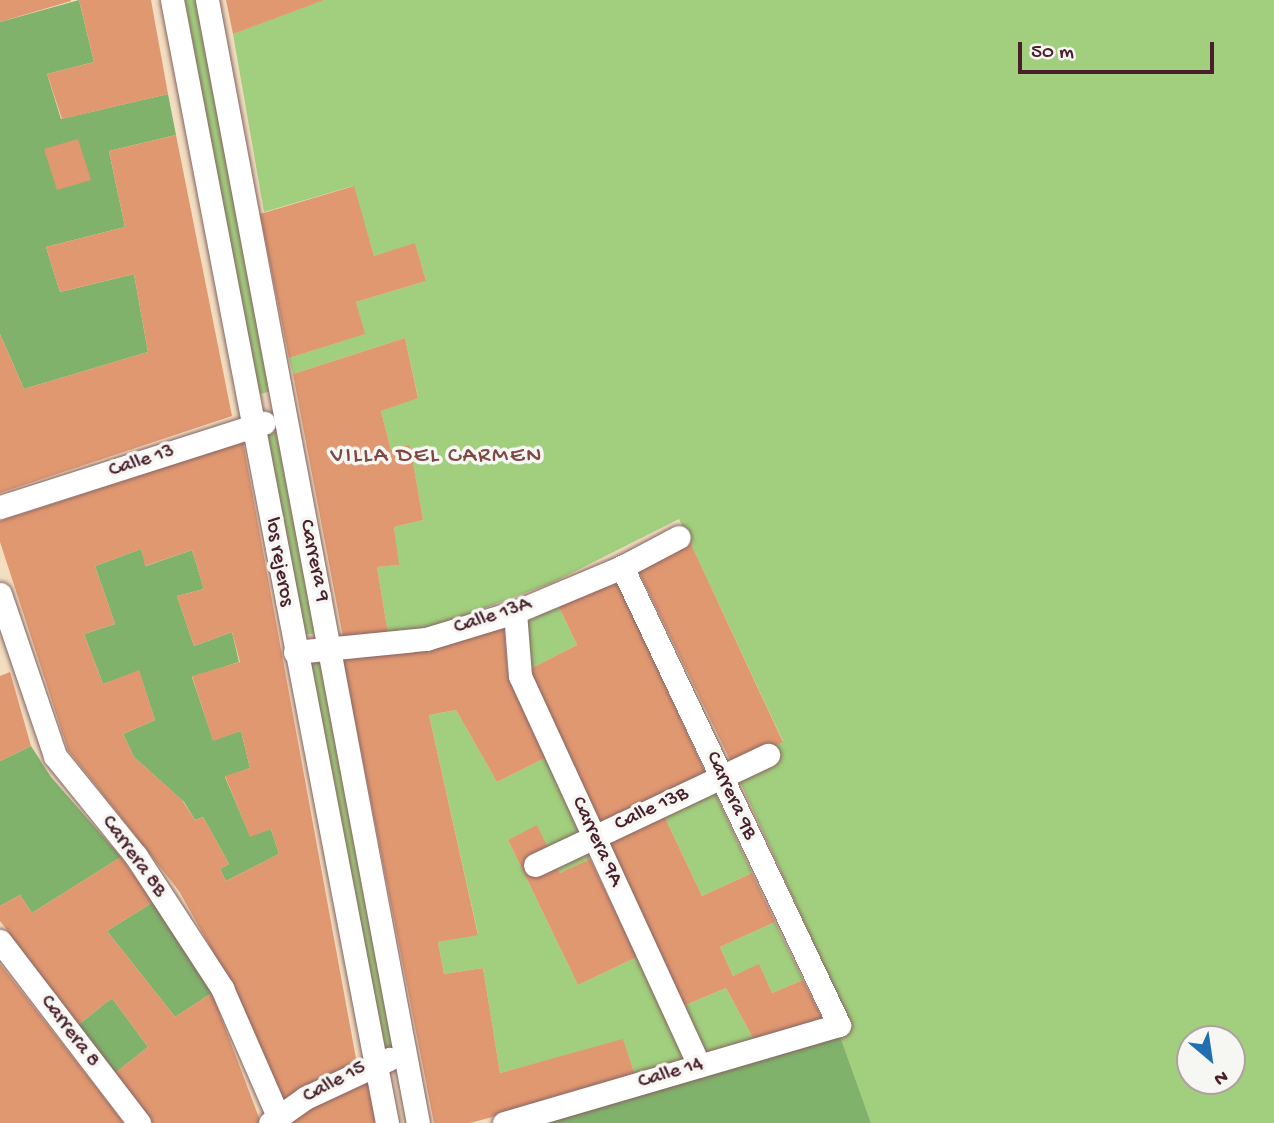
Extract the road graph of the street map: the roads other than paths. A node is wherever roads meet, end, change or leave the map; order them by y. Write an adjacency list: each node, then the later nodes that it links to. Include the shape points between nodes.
1 (172, 0): 4 (street, los rejeros)
2 (207, 0): 3 (street, Carrera 9)
3 (284, 417): 4 (street, Calle 13); 10 (street, Carrera 9)
4 (252, 427): 5 (street, Calle 13); 11 (street, los rejeros)
5 (0, 507)
6 (679, 537): 7 (street, Calle 13A)
7 (622, 567): 9 (street, Calle 13A); 14 (street, Carrera 9B)
8 (0, 594): 12 (street, Carrera 8B)
9 (515, 612): 10 (street, Calle 13A, via 426,639); 15 (street, Carrera 9A, via 520,676)
10 (332, 650): 11 (street, Calle 13A); 19 (street, Carrera 9)
11 (295, 652): 20 (street, los rejeros)
12 (10, 662): 22 (street, Carrera 8B, via 55,756 136,856 222,988)
13 (768, 755): 14 (street, Calle 13B)
14 (722, 778): 15 (street, Calle 13B); 18 (street, Carrera 9B)
15 (594, 837): 16 (street, Calle 13B); 21 (street, Carrera 9A)
16 (535, 865)
17 (0, 941): 23 (street, Carrera 8)
18 (839, 1025): 21 (street, Calle 14)
19 (405, 1055): 20 (street, Calle 15); 25 (street, Carrera 9)
20 (374, 1062): 22 (street, Calle 15); 24 (street, los rejeros)
21 (699, 1066): 26 (street, Calle 14)
22 (274, 1120)
23 (139, 1123)
24 (387, 1123)
25 (418, 1123)
26 (504, 1123)

